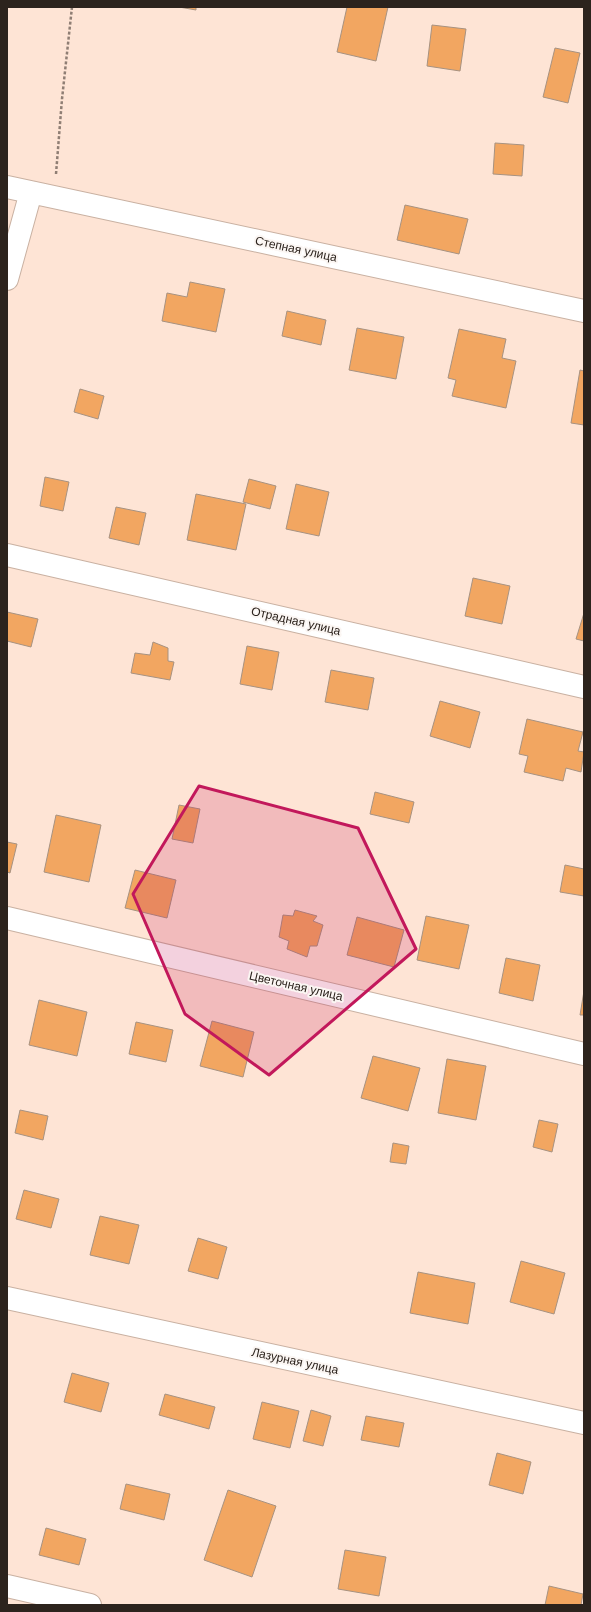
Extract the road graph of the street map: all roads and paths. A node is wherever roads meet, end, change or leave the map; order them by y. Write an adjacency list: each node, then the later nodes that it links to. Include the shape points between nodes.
1 (72, 7): 4 (path)
2 (7, 187): 3 (street, Степная улица)
3 (32, 192): 4 (street, Степная улица); 5 (street)
4 (54, 197): 6 (street, Степная улица)
5 (7, 279)
6 (584, 312)
7 (7, 555): 8 (street, Отрадная улица)
8 (584, 687)
9 (7, 918): 10 (street, Цветочная улица)
10 (584, 1054)
11 (7, 1298): 12 (street, Лазурная улица)
12 (584, 1423)
13 (7, 1586): 14 (street)
14 (90, 1605)

